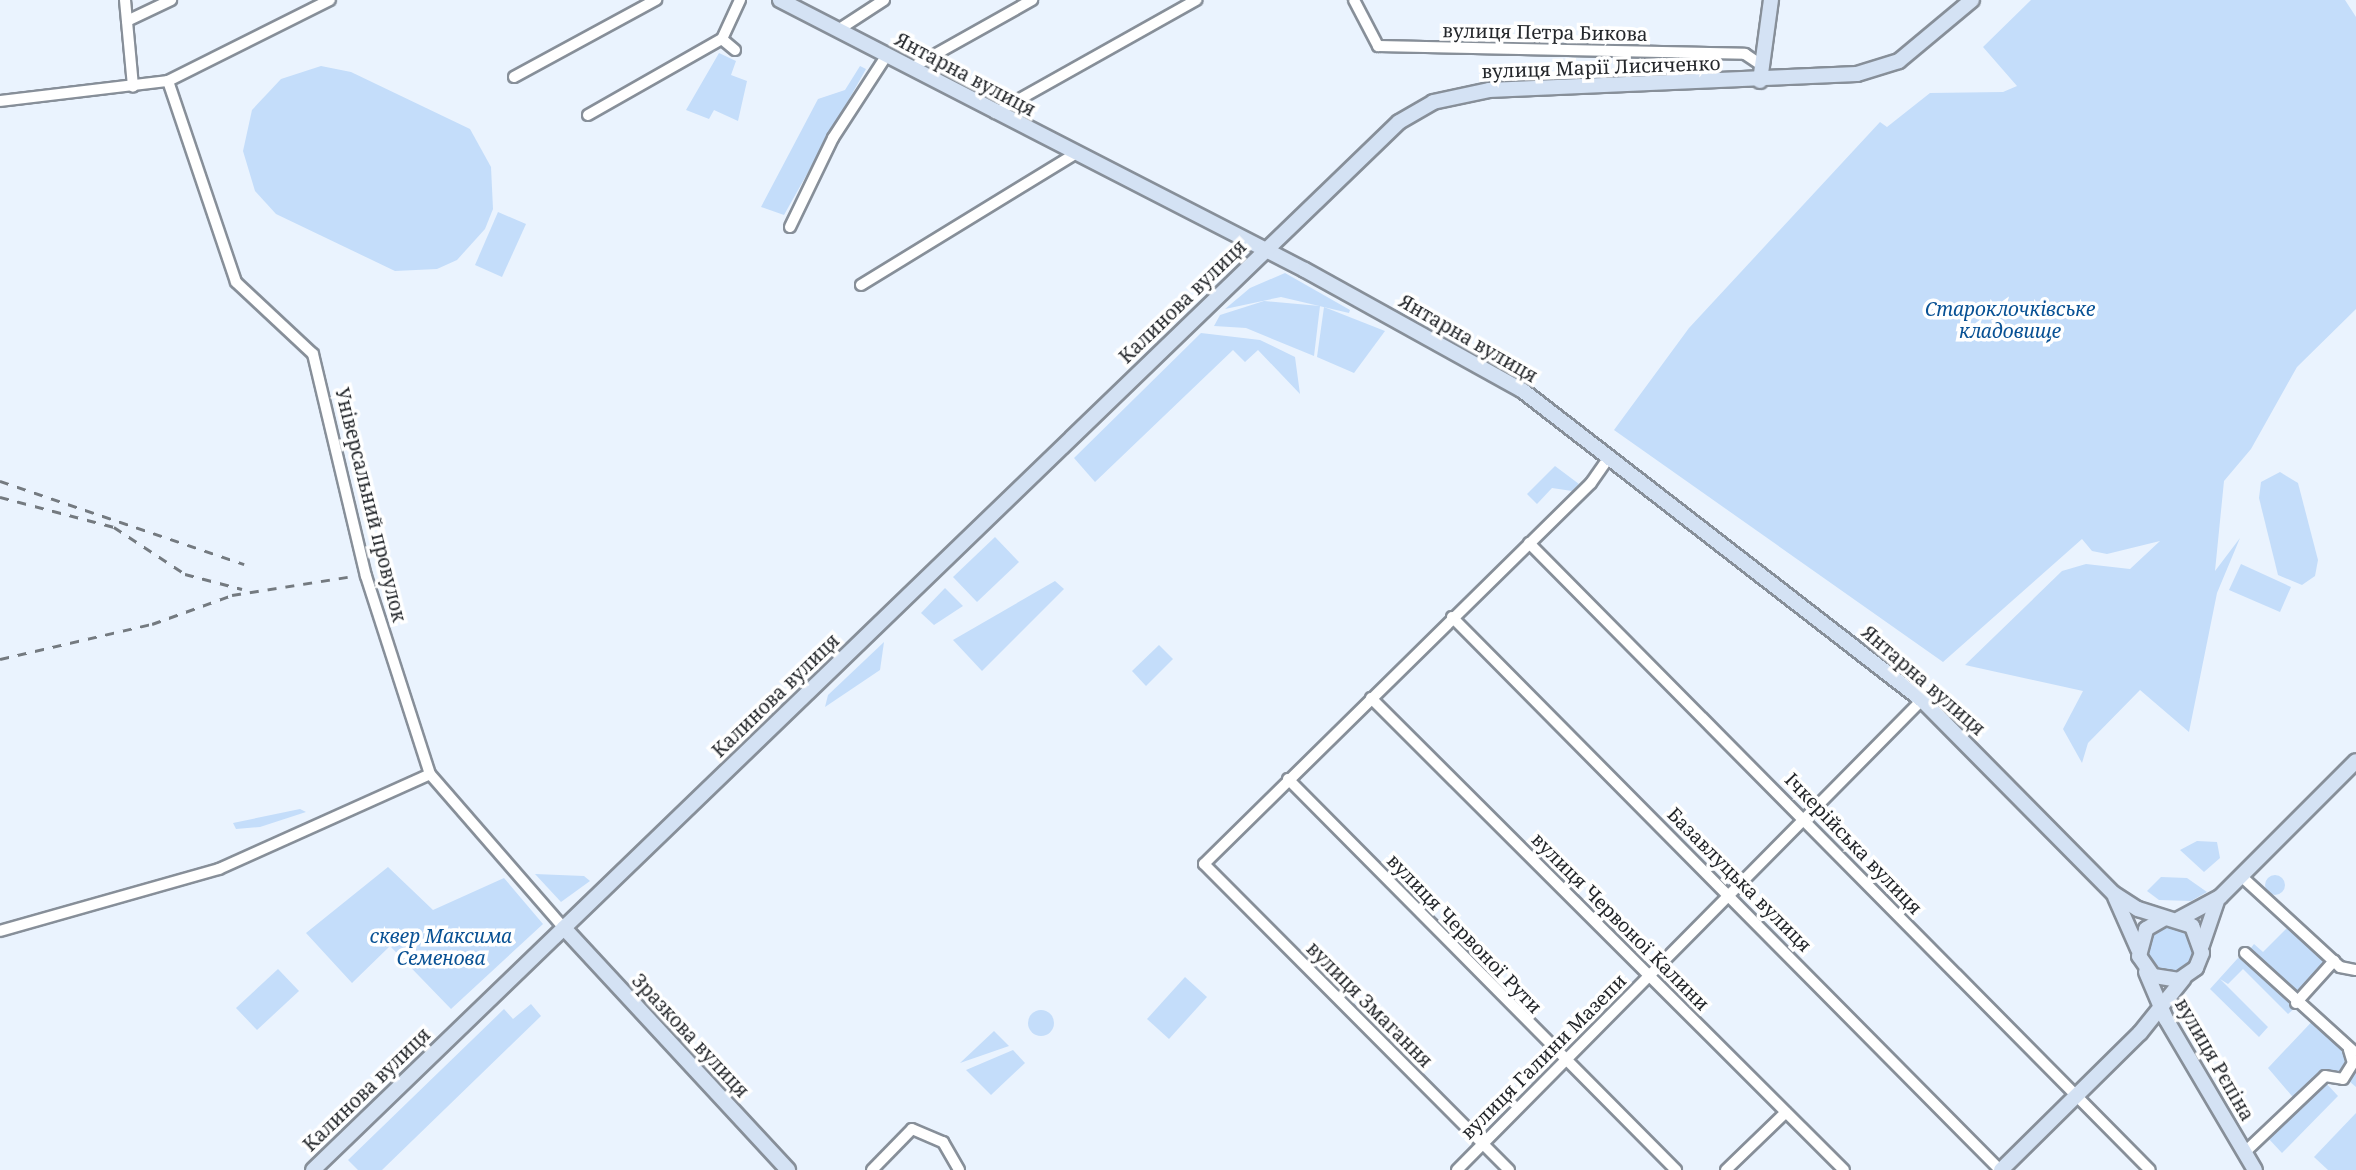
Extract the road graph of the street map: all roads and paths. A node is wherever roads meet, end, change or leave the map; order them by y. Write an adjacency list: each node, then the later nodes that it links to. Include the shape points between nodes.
1 (125, 0): 13 (street)
2 (171, 0): 13 (street)
3 (330, 0): 21 (street)
4 (656, 0): 20 (street)
5 (740, 0): 15 (street)
6 (780, 0): 14 (main road, Янтарна вулиця)
7 (884, 0): 14 (street)
8 (1032, 0): 19 (street)
9 (1196, 0): 25 (street)
10 (1354, 0): 18 (street, вулиця Петра Бикова, via 1378,46 1745,54)
11 (1771, 0): 18 (main road)
12 (1972, 0): 22 (main road, вулиця Марії Лисиченко, via 1917,49 1878,69)
13 (127, 21): 23 (street)
14 (838, 30): 17 (main road, Янтарна вулиця)
15 (722, 39): 16 (street); 26 (street)
16 (735, 50)
17 (887, 55): 19 (main road, Янтарна вулиця); 28 (street, via 833,138)
18 (1760, 64): 22 (main road)
19 (911, 68): 25 (main road, Янтарна вулиця)
20 (514, 77)
21 (168, 80): 23 (street); 37 (street, Універсальний провулок, via 236,282 313,354 366,576)
22 (1760, 81): 29 (main road, вулиця Марії Лисиченко, via 1489,90 1433,102 1382,136)
23 (133, 87): 24 (street)
24 (0, 101)
25 (995, 113): 27 (main road, Янтарна вулиця)
26 (588, 116)
27 (1073, 155): 29 (main road, Янтарна вулиця); 30 (street)
28 (790, 227)
29 (1264, 249): 31 (main road, Янтарна вулиця, via 1509,381); 45 (main road, Калинова вулиця)
30 (861, 285)
31 (1608, 459): 32 (street); 35 (main road, Янтарна вулиця)
32 (1529, 543): 33 (street); 39 (street, Ічкерійська вулиця)
33 (1452, 617): 34 (street); 42 (street, Базавлуцька вулиця)
34 (1371, 698): 38 (street); 53 (street, вулиця Червоної Калини)
35 (1922, 699): 39 (street, вулиця Галини Мазепи); 41 (main road, Янтарна вулиця)
36 (2356, 761): 40 (main road)
37 (430, 774): 45 (street, Універсальний провулок); 46 (street, via 219,869)
38 (1288, 779): 58 (street, вулиця Червоної Рути); 61 (street, вулиця Змагання, via 1204,864)
39 (1805, 820): 42 (street, вулиця Галини Мазепи); 59 (street, Ічкерійська вулиця)
40 (2240, 874): 43 (main road); 50 (street)
41 (2113, 893): 44 (main road, Янтарна вулиця); 48 (main road, Янтарна вулиця)
42 (1730, 895): 53 (street, вулиця Галини Мазепи); 72 (street, Базавлуцька вулиця)
43 (2220, 897): 44 (main road); 47 (main road)
44 (2172, 918): 47 (main road, via 2192,926); 48 (main road, via 2146,929)
45 (564, 928): 63 (main road, Калинова вулиця); 64 (main road, Зразкова вулиця)
46 (0, 931)
47 (2202, 946): 54 (main road, via 2200,961)
48 (2138, 950): 51 (main road)
49 (2245, 953): 55 (street)
50 (2334, 961): 52 (street); 55 (street)
51 (2143, 967): 54 (main road, via 2159,979); 56 (main road, вулиця Рєпіна)
52 (2356, 970)
53 (1649, 976): 58 (street, вулиця Галини Мазепи); 60 (street, вулиця Червоної Калини)
54 (2185, 978): 56 (main road)
55 (2296, 1003): 57 (street)
56 (2160, 1007): 59 (main road); 62 (main road, вулиця Рєпіна)
57 (2353, 1051): 62 (street, via 2354,1063 2343,1079 2325,1076)
58 (1565, 1062): 61 (street, вулиця Галини Мазепи); 69 (street, вулиця Червоної Рути)
59 (2077, 1096): 72 (main road); 73 (street, Ічкерійська вулиця)
60 (1786, 1112): 70 (street); 71 (street, вулиця Червоної Калини)
61 (1482, 1143): 67 (street, вулиця Галини Мазепи); 68 (street, вулиця Змагання)
62 (2245, 1152): 74 (main road, вулиця Рєпіна)
63 (313, 1170)
64 (788, 1170)
65 (872, 1170): 66 (street, via 912,1129 943,1142)
66 (959, 1170)
67 (1457, 1170)
68 (1509, 1170)
69 (1676, 1170)
70 (1726, 1170)
71 (1844, 1170)
72 (2001, 1170)
73 (2150, 1170)
74 (2255, 1170)

